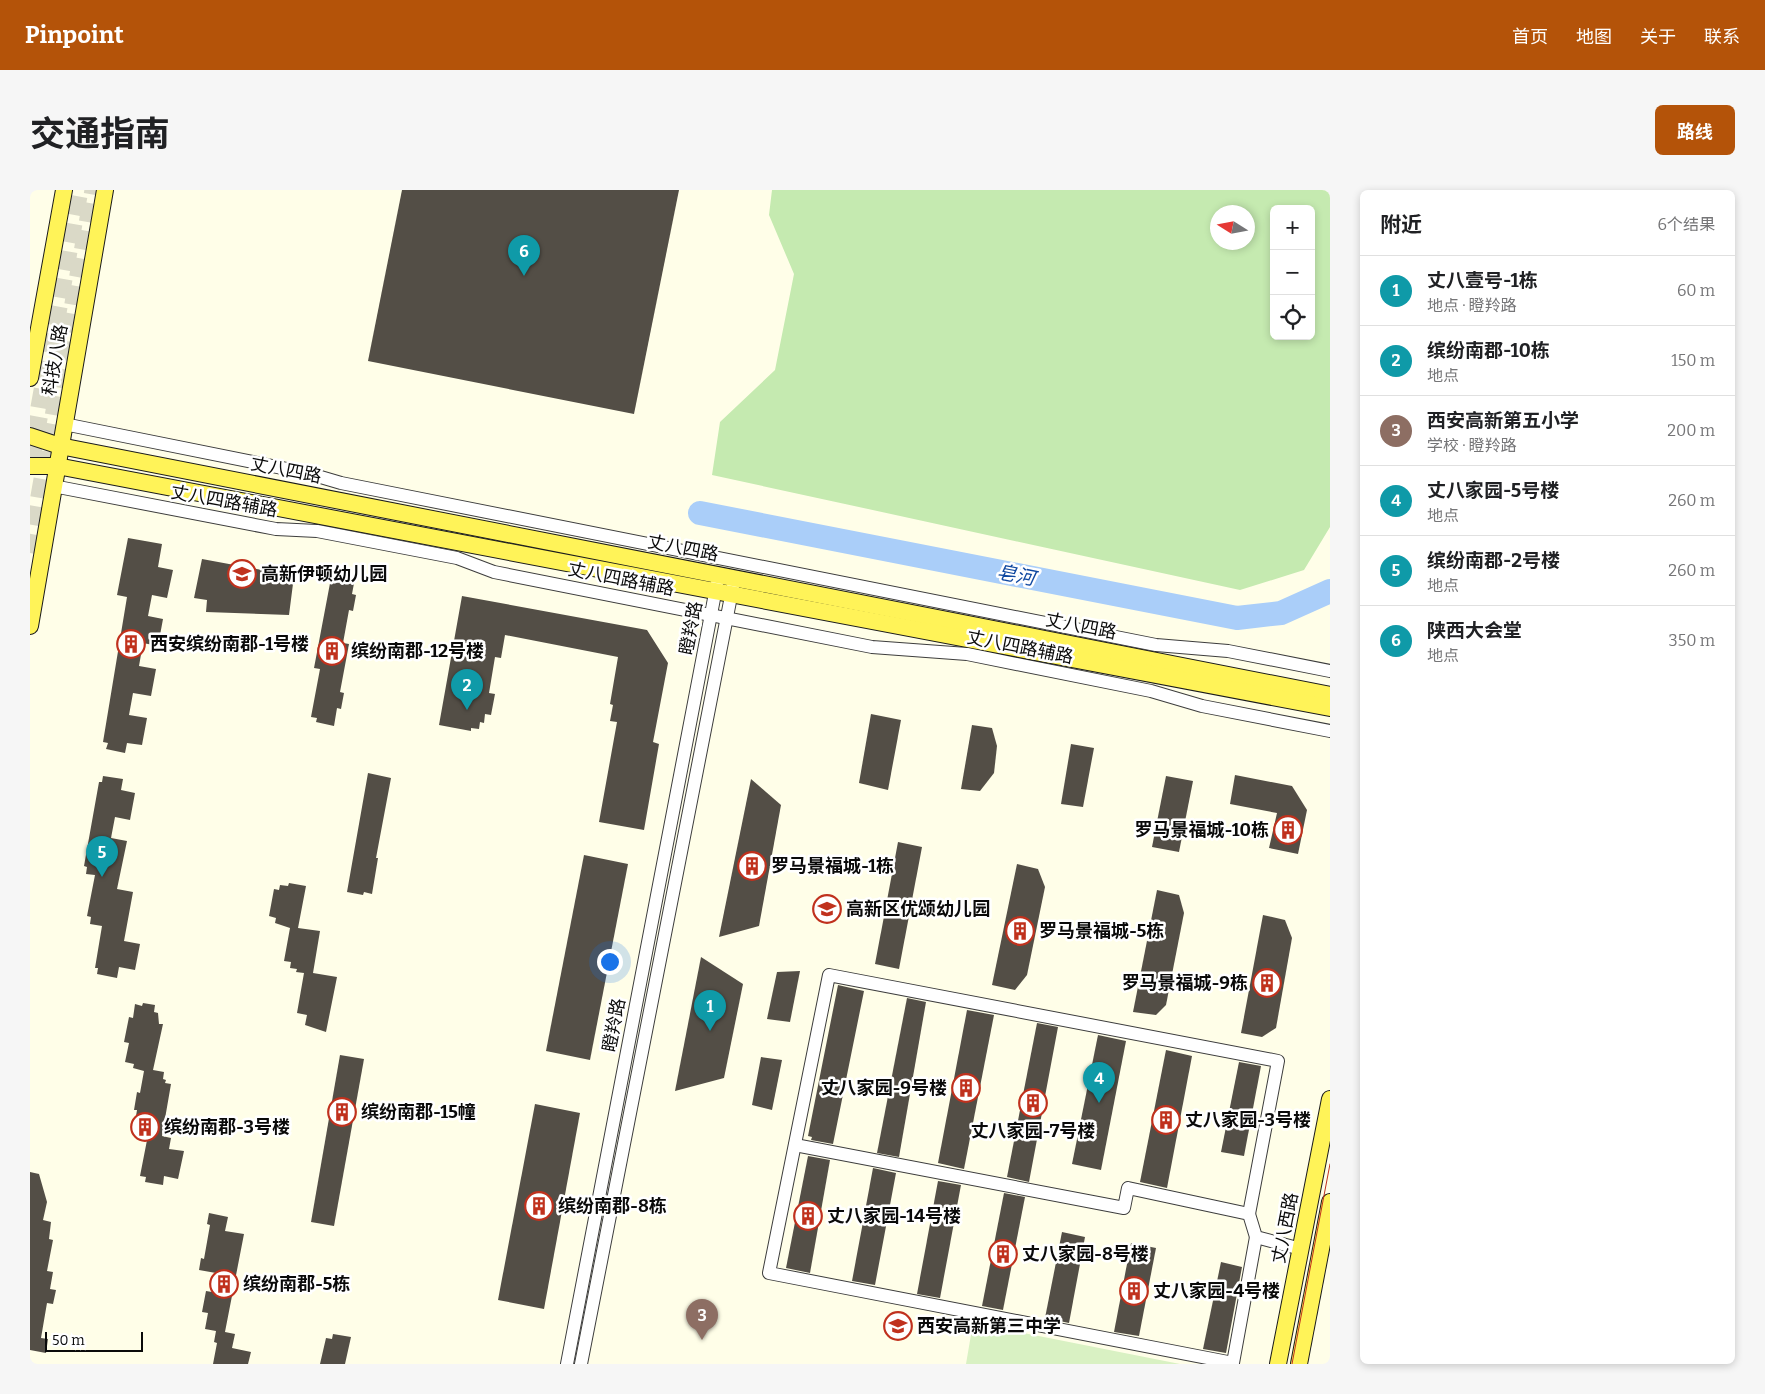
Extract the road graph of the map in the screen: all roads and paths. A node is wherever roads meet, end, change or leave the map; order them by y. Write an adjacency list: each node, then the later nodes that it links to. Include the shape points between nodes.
1 (64, 190): 3 (main road, 科技八路)
2 (105, 190): 4 (main road, 科技八路)
3 (30, 378)
4 (64, 424): 6 (main road, 科技八路); 14 (street, 丈八四路辅路, via 307,473 341,483 1156,645 1228,651)
5 (30, 436): 6 (main road, 丈八四路)
6 (60, 446): 8 (main road, 科技八路); 10 (main road, 丈八四路)
7 (30, 466): 8 (main road, 丈八四路)
8 (57, 466): 9 (main road, 科技八路); 10 (main road, 丈八四路)
9 (54, 486): 11 (street, 丈八四路辅路, via 276,529 317,531 457,558 494,572); 13 (main road, 科技八路)
10 (725, 585): 11 (street, 瞪羚路); 12 (street, 瞪羚路); 15 (main road, 丈八四路); 16 (main road, 丈八四路)
11 (711, 615): 12 (street, 丈八四路辅路); 24 (street, 瞪羚路)
12 (726, 618): 17 (street, 丈八四路辅路, via 872,647 968,654); 25 (street, 瞪羚路)
13 (30, 626)
14 (1330, 671)
15 (1330, 695)
16 (1330, 708)
17 (1330, 731)
18 (1330, 1099): 23 (main road, 丈八西路)
19 (796, 1145): 21 (street, via 1124,1208 1128,1188); 21 (street, via 829,975 1278,1061); 22 (street, via 769,1273 1233,1363)
20 (1330, 1202): 27 (main road)
21 (1249, 1214): 22 (street)
22 (1256, 1237): 23 (street)
23 (1301, 1249): 26 (main road, 丈八西路)
24 (567, 1364)
25 (581, 1364)
26 (1278, 1364)
27 (1299, 1364)

